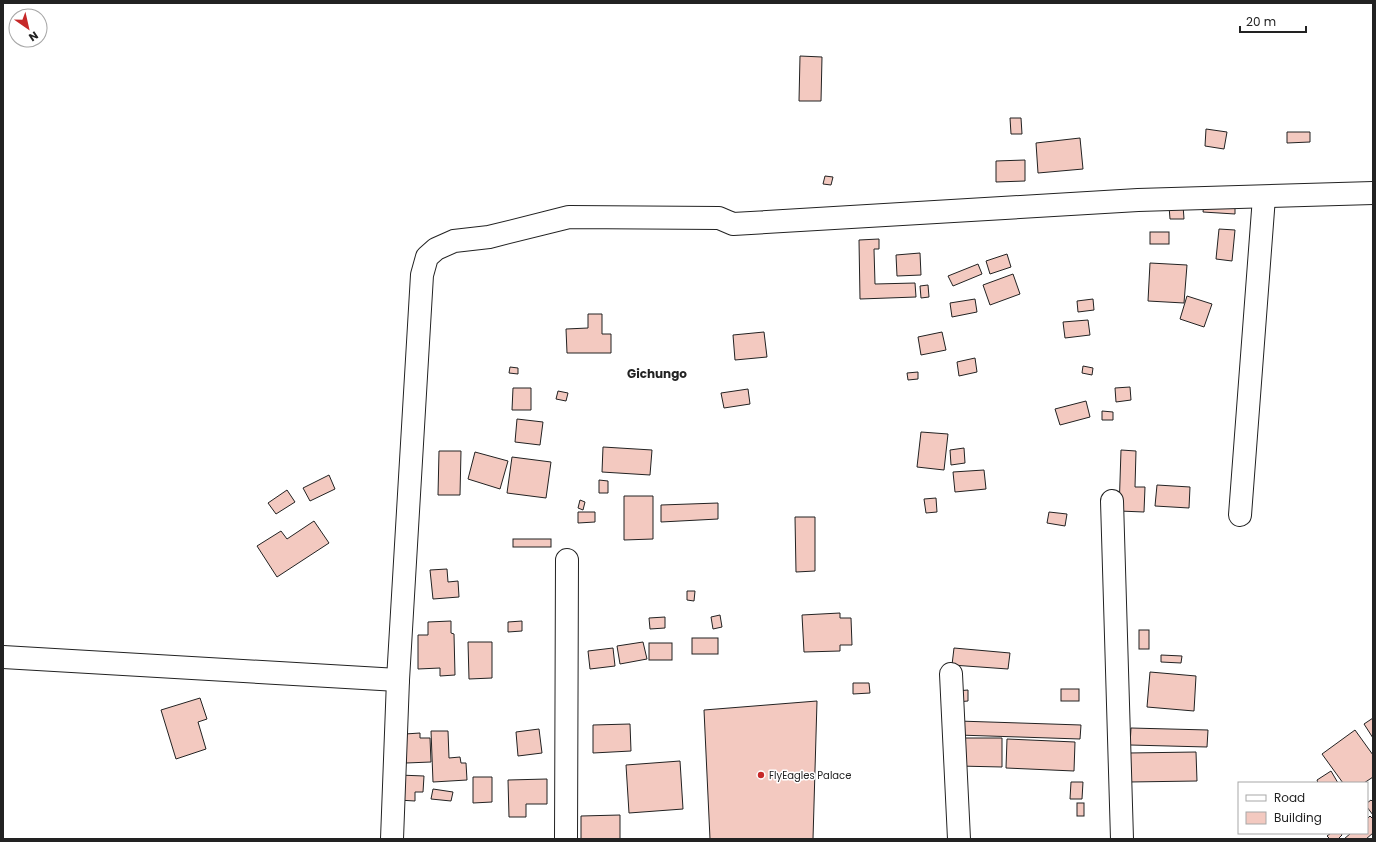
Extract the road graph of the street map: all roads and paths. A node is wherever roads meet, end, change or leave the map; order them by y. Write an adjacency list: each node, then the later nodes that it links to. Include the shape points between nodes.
1 (1373, 193): 2 (street)
2 (1264, 196): 4 (street); 8 (street, via 1138,200 733,224 719,218 569,217 489,237 454,240 436,249 427,257 422,274)
3 (1112, 501): 12 (street)
4 (1240, 515)
5 (568, 560): 10 (street)
6 (3, 657): 8 (street)
7 (951, 674): 11 (street)
8 (398, 680): 9 (street)
9 (392, 839)
10 (566, 839)
11 (959, 839)
12 (1122, 839)

